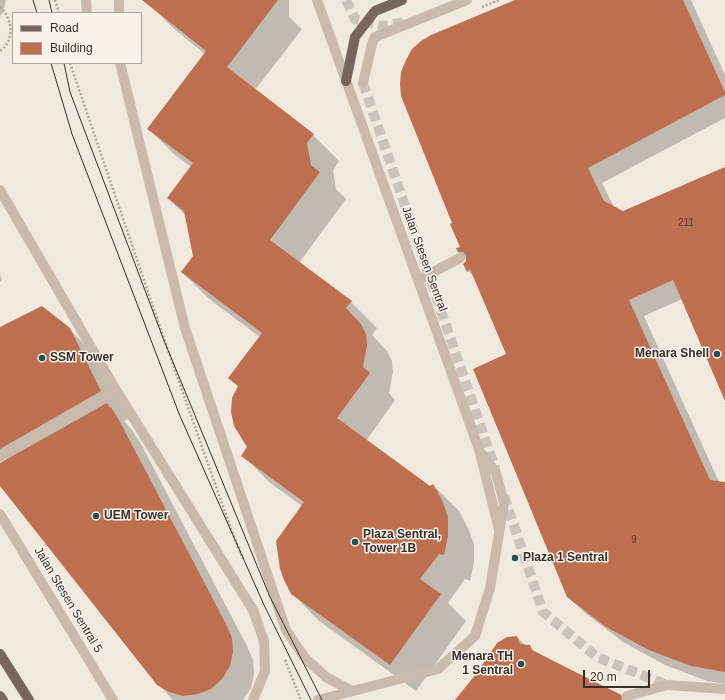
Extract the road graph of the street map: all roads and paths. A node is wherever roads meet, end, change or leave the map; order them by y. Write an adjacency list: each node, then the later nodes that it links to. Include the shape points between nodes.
1 (55, 0): 8 (path)
2 (86, 0): 9 (street)
3 (118, 0): 10 (street)
4 (317, 0): 15 (street, Jalan Stesen Sentral)
5 (402, 0): 15 (main road, via 376,11 355,38)
6 (467, 0): 16 (street, via 375,37)
7 (0, 7): 11 (path, via 7,15)
8 (58, 12)
9 (87, 12)
10 (119, 12)
11 (12, 33): 12 (path)
12 (0, 50)
13 (70, 64): 23 (path, via 164,339)
14 (120, 64): 27 (street, via 185,328 286,630 305,658 326,677)
15 (346, 81): 19 (street, Jalan Stesen Sentral)
16 (363, 83)
17 (0, 190): 20 (street)
18 (460, 258): 19 (street)
19 (418, 280): 27 (street, Jalan Stesen Sentral, via 479,450 499,530 490,588 474,636 438,669)
20 (116, 390): 21 (street); 33 (street, via 253,610 264,641 265,671)
21 (0, 457)
22 (0, 514): 32 (street, Jalan Stesen Sentral 5)
23 (245, 565)
24 (0, 654): 31 (main road)
25 (283, 657): 34 (path)
26 (725, 688): 29 (street, via 667,685)
27 (352, 691): 35 (street)
28 (0, 696): 30 (main road)
29 (627, 696)
30 (2, 700)
31 (30, 700)
32 (113, 700)
33 (253, 700)
34 (301, 700)
35 (318, 700)

